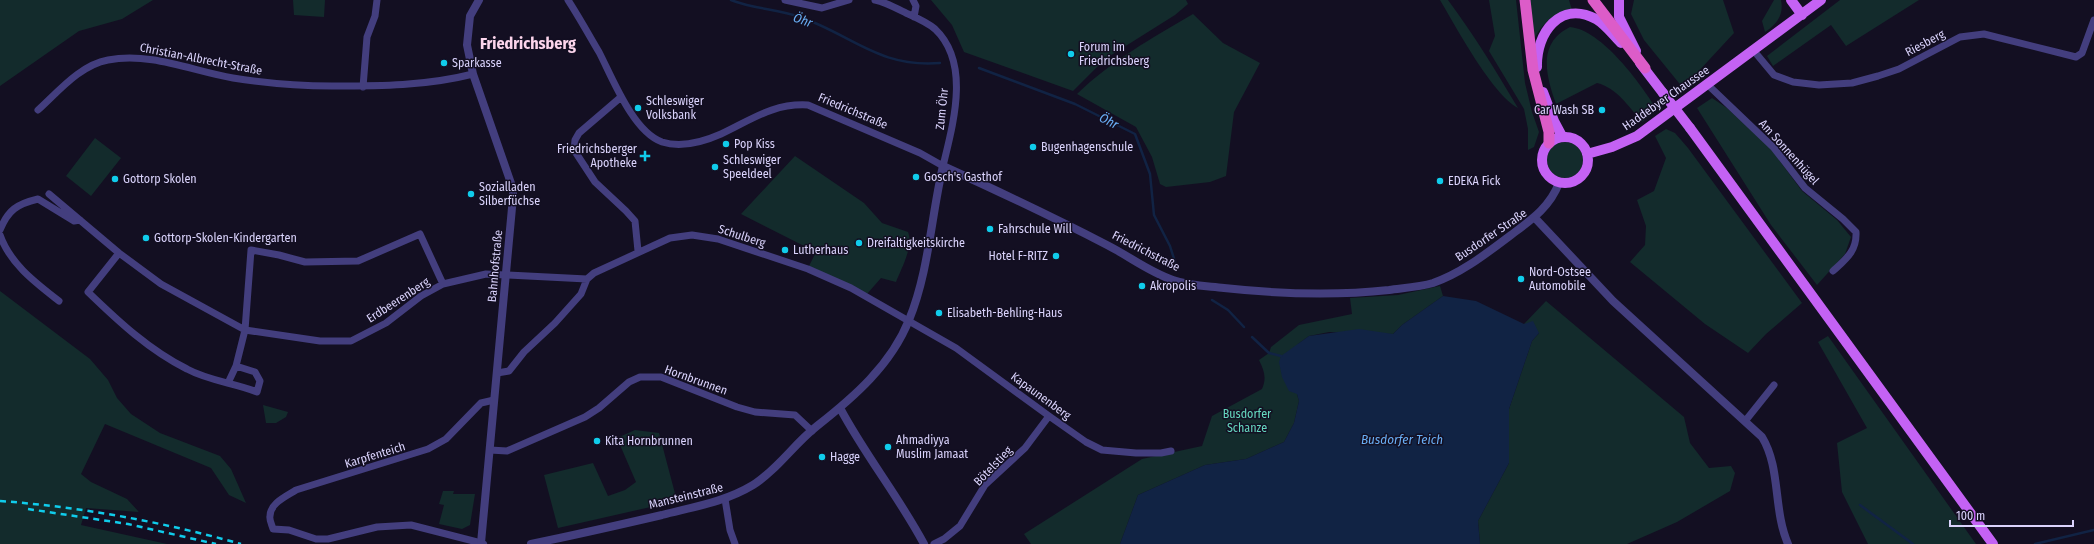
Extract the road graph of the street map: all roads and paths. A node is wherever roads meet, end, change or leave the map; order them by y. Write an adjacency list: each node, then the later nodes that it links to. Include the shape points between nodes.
1 (377, 0): 20 (street, via 368,37)
2 (479, 0): 18 (street, Bahnhofstraße, via 473,8 467,28 467,45)
3 (568, 0): 21 (street, Friedrichstraße)
4 (785, 0): 5 (street, via 822,8)
5 (849, 0)
6 (875, 0): 14 (street, Zum Öhr)
7 (913, 0): 14 (street, via 916,6)
8 (1525, 0): 24 (highway, via 1533,70 1549,132)
9 (1593, 0): 17 (highway)
10 (1618, 0): 17 (main road, via 1617,8 1622,25)
11 (1791, 0): 13 (main road)
12 (1821, 0): 13 (main road, Haddebyer Chaussee)
13 (1806, 8): 16 (main road, Haddebyer Chaussee)
14 (914, 17): 26 (street, Zum Öhr, via 934,29 948,49 954,64 957,91 955,114)
15 (2094, 20): 16 (street, Riesberg, via 2082,53 2076,57 1984,34 1960,37 1899,69 1852,83 1819,85 1793,82 1774,75)
16 (1754, 51): 19 (main road, Haddebyer Chaussee)
17 (1645, 68): 23 (main road, via 1595,19 1575,13 1551,23 1542,34 1539,44 1538,70 1554,122 1562,136); 61 (main road, bridge)
18 (473, 74): 20 (street, Christian-Albrecht-Straße, via 422,84); 36 (street, Bahnhofstraße, via 514,197)
19 (1708, 85): 25 (main road, Haddebyer Chaussee, via 1638,136); 35 (street, Am Sonnenhügel, via 1774,148 1806,188 1856,232 1856,242 1851,254)
20 (363, 87): 22 (street, Christian-Albrecht-Straße, via 274,83 232,78 139,57 108,60 93,65 81,72)
21 (621, 97): 26 (street, Friedrichstraße, via 643,128 654,138 665,143 704,142 759,113 792,104 808,105 920,153); 33 (street, via 579,134 575,140 574,150 595,182 635,221)
22 (38, 110)
23 (1566, 137): 24 (main road); 25 (main road, via 1579,142)
24 (1549, 143): 27 (main road, via 1543,153 1543,167 1552,179)
25 (1587, 154): 27 (main road, via 1587,166 1581,177 1566,184)
26 (943, 166): 38 (street, Friedrichstraße, via 1109,246 1140,265); 41 (street, Mansteinstraße, via 921,287)
27 (1559, 183): 29 (street, via 1555,194)
28 (48, 194): 30 (street, Erdbeerenberg)
29 (1535, 218): 38 (street, Busdorfer Straße, via 1457,272 1432,283 1356,293 1268,293); 50 (street, Busdorfer Straße, via 1613,301)
30 (80, 220): 31 (street, Erdbeerenberg, via 74,221 38,199 20,204 5,218); 34 (street, Erdbeerenberg)
31 (0, 230)
32 (0, 235): 40 (street, via 5,248 17,264)
33 (638, 251): 37 (street, Schulberg); 41 (street, Schulberg, via 670,238 692,235 718,238 808,268 851,288)
34 (119, 253): 42 (street, Erdbeerenberg, via 161,284); 45 (street, via 88,292 122,325 149,346 188,370)
35 (1833, 271)
36 (507, 276): 37 (street, Erdbeerenberg); 39 (street, Erdbeerenberg, via 486,274); 44 (street, Bahnhofstraße)
37 (587, 279): 44 (street, via 581,294 555,324 524,352 509,371)
38 (1182, 283)
39 (443, 284): 42 (street, Erdbeerenberg, via 421,296 386,323 352,341 320,341); 42 (street, via 420,234 358,261 305,262 251,250)
40 (59, 301)
41 (909, 322): 48 (street, Mansteinstraße, via 869,383); 49 (street, Kapaunenberg, via 956,348)
42 (245, 330): 43 (street)
43 (236, 366): 45 (street); 45 (street, via 255,372 260,381 257,392)
44 (497, 373): 47 (street, Bahnhofstraße)
45 (228, 383)
46 (1774, 385): 50 (street)
47 (494, 400): 52 (street, Bahnhofstraße); 55 (street, Karpfenteich, via 481,403 446,439 428,449 296,490 282,498 270,516 273,529 289,530 316,539 328,539 377,527 411,525)
48 (840, 408): 51 (street, Mansteinstraße); 58 (street, via 901,502)
49 (1049, 416): 53 (street, Kapaunenberg, via 1102,450 1136,453); 59 (street, Bötelstieg, via 1025,448 986,485 960,526)
50 (1746, 420): 60 (street, Busdorfer Straße, via 1762,437 1771,454 1779,515)
51 (812, 431): 52 (street, Hornbrunnen, via 794,415 755,412 661,377 640,377 629,382 585,417 507,451); 54 (street, Mansteinstraße, via 755,484)
52 (490, 450): 55 (street, Bahnhofstraße)
53 (1171, 451)
54 (725, 499): 56 (street, Mansteinstraße); 57 (street)
55 (482, 544)
56 (531, 544)
57 (735, 544)
58 (924, 544)
59 (934, 544)
60 (1788, 544)
61 (1993, 544)

